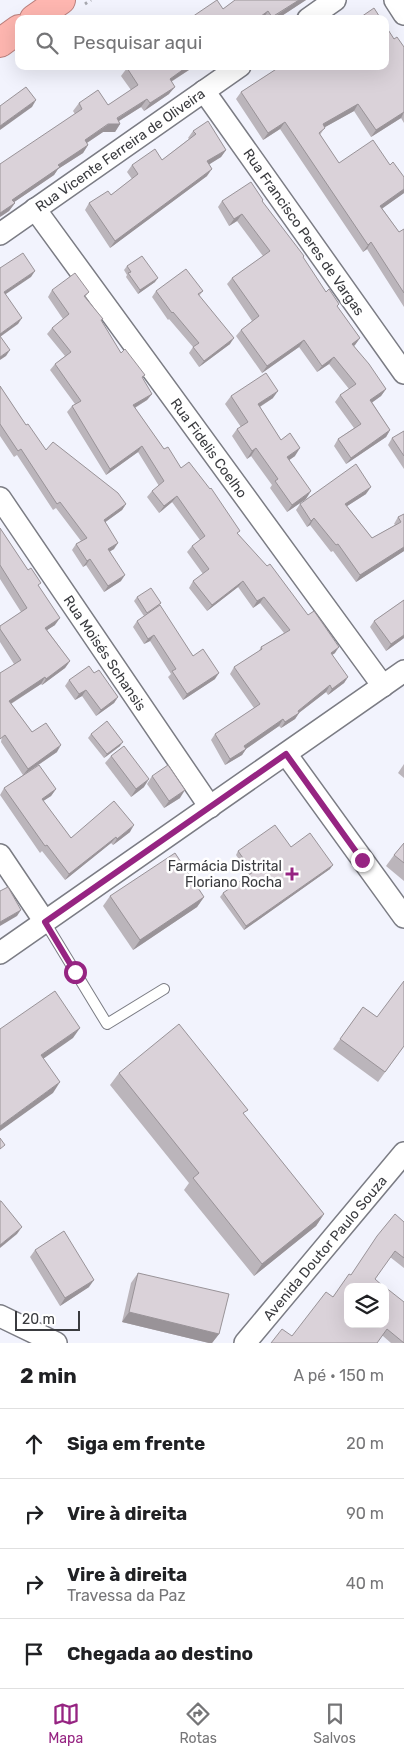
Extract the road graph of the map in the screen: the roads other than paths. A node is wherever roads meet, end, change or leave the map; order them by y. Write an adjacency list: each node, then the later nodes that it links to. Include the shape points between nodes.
1 (60, 0): 5 (highway)
2 (335, 0): 6 (street)
3 (395, 0): 4 (street)
4 (404, 14)
5 (39, 15)
6 (314, 15)
7 (15, 32): 8 (highway)
8 (0, 43)
9 (234, 70): 10 (street, Rua Vicente Ferreira de Oliveira)
10 (204, 91): 11 (street, Rua Vicente Ferreira de Oliveira); 13 (street, Rua Francisco Peres de Vargas)
11 (35, 210): 12 (street, Rua Vicente Ferreira de Oliveira); 16 (street, Rua Fidelis Coelho)
12 (0, 234)
13 (404, 373)
14 (0, 498): 18 (street, Rua Moisés Schansis)
15 (404, 671): 16 (street)
16 (383, 686): 17 (street)
17 (286, 754): 18 (street); 20 (street)
18 (210, 807): 21 (street)
19 (0, 855): 21 (street)
20 (404, 917)
21 (45, 922): 22 (street); 23 (lane, via 107,1024)
22 (0, 954)
23 (164, 989)
24 (404, 1153): 27 (street, Avenida Doutor Paulo Souza)
25 (0, 1316): 26 (street)
26 (56, 1343)
27 (245, 1343)

